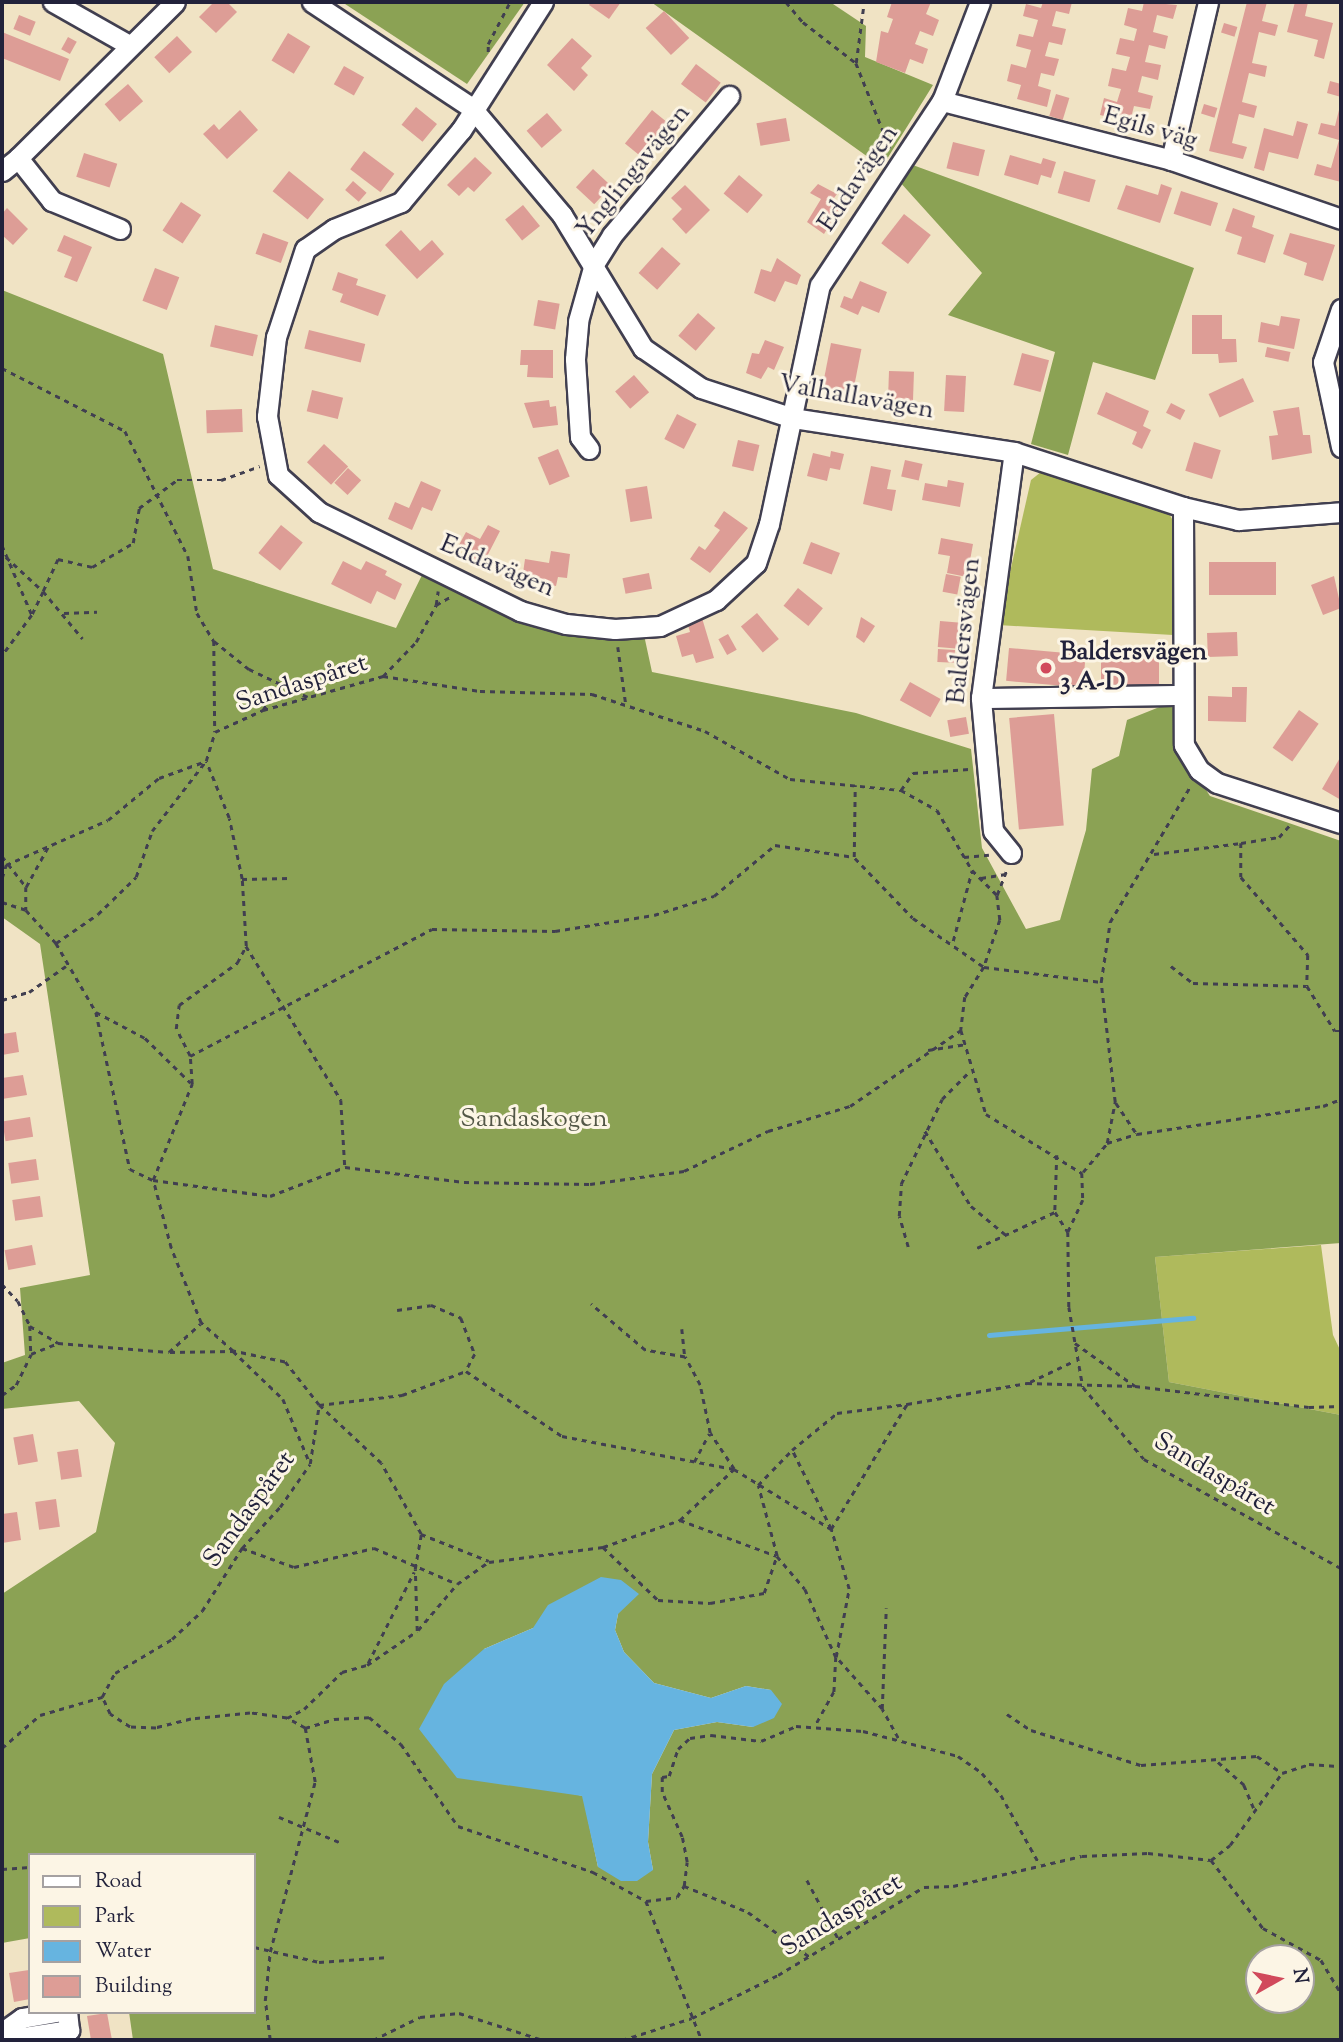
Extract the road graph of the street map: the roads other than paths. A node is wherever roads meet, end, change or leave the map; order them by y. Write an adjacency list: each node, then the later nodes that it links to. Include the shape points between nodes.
1 (53, 2): 7 (street)
2 (175, 2): 7 (street)
3 (312, 2): 10 (street, Valhallavägen)
4 (543, 2): 10 (street, Eddavägen)
5 (980, 2): 9 (street, Eddavägen)
6 (1208, 2): 12 (street)
7 (129, 45): 11 (street)
8 (729, 96): 16 (street, Ynglingavägen, via 612,235)
9 (942, 101): 12 (street, Egils väg); 18 (street, Eddavägen, via 820,285)
10 (472, 108): 16 (street, Valhallavägen, via 562,215); 18 (street, Eddavägen, via 461,130 401,202 334,229 305,249 276,337 267,416 278,475 320,512 520,611 566,624 615,629 660,626 716,600 756,563)
11 (18, 158): 13 (street); 15 (street, via 52,201)
12 (1171, 160): 14 (street, Egils väg)
13 (2, 171)
14 (1341, 219)
15 (120, 229)
16 (594, 264): 18 (street, Valhallavägen, via 643,348 701,388); 20 (street, Ynglingavägen, via 578,321 575,359 580,437)
17 (1341, 309): 19 (street, via 1323,362)
18 (793, 418): 21 (street, Valhallavägen)
19 (1341, 447)
20 (589, 449)
21 (1014, 452): 22 (street, Valhallavägen); 25 (street, Baldersvägen)
22 (1183, 507): 23 (street, Valhallavägen, via 1238,520); 24 (street)
23 (1341, 512)
24 (1181, 695): 25 (street); 26 (street, via 1184,745 1199,770 1217,783)
25 (981, 698): 27 (street, Baldersvägen, via 993,831)
26 (1341, 822)
27 (1011, 853)
28 (45, 2014): 30 (street, via 22,2018)
29 (66, 2014): 30 (street, via 69,2030 24,2037)
30 (3, 2032)

